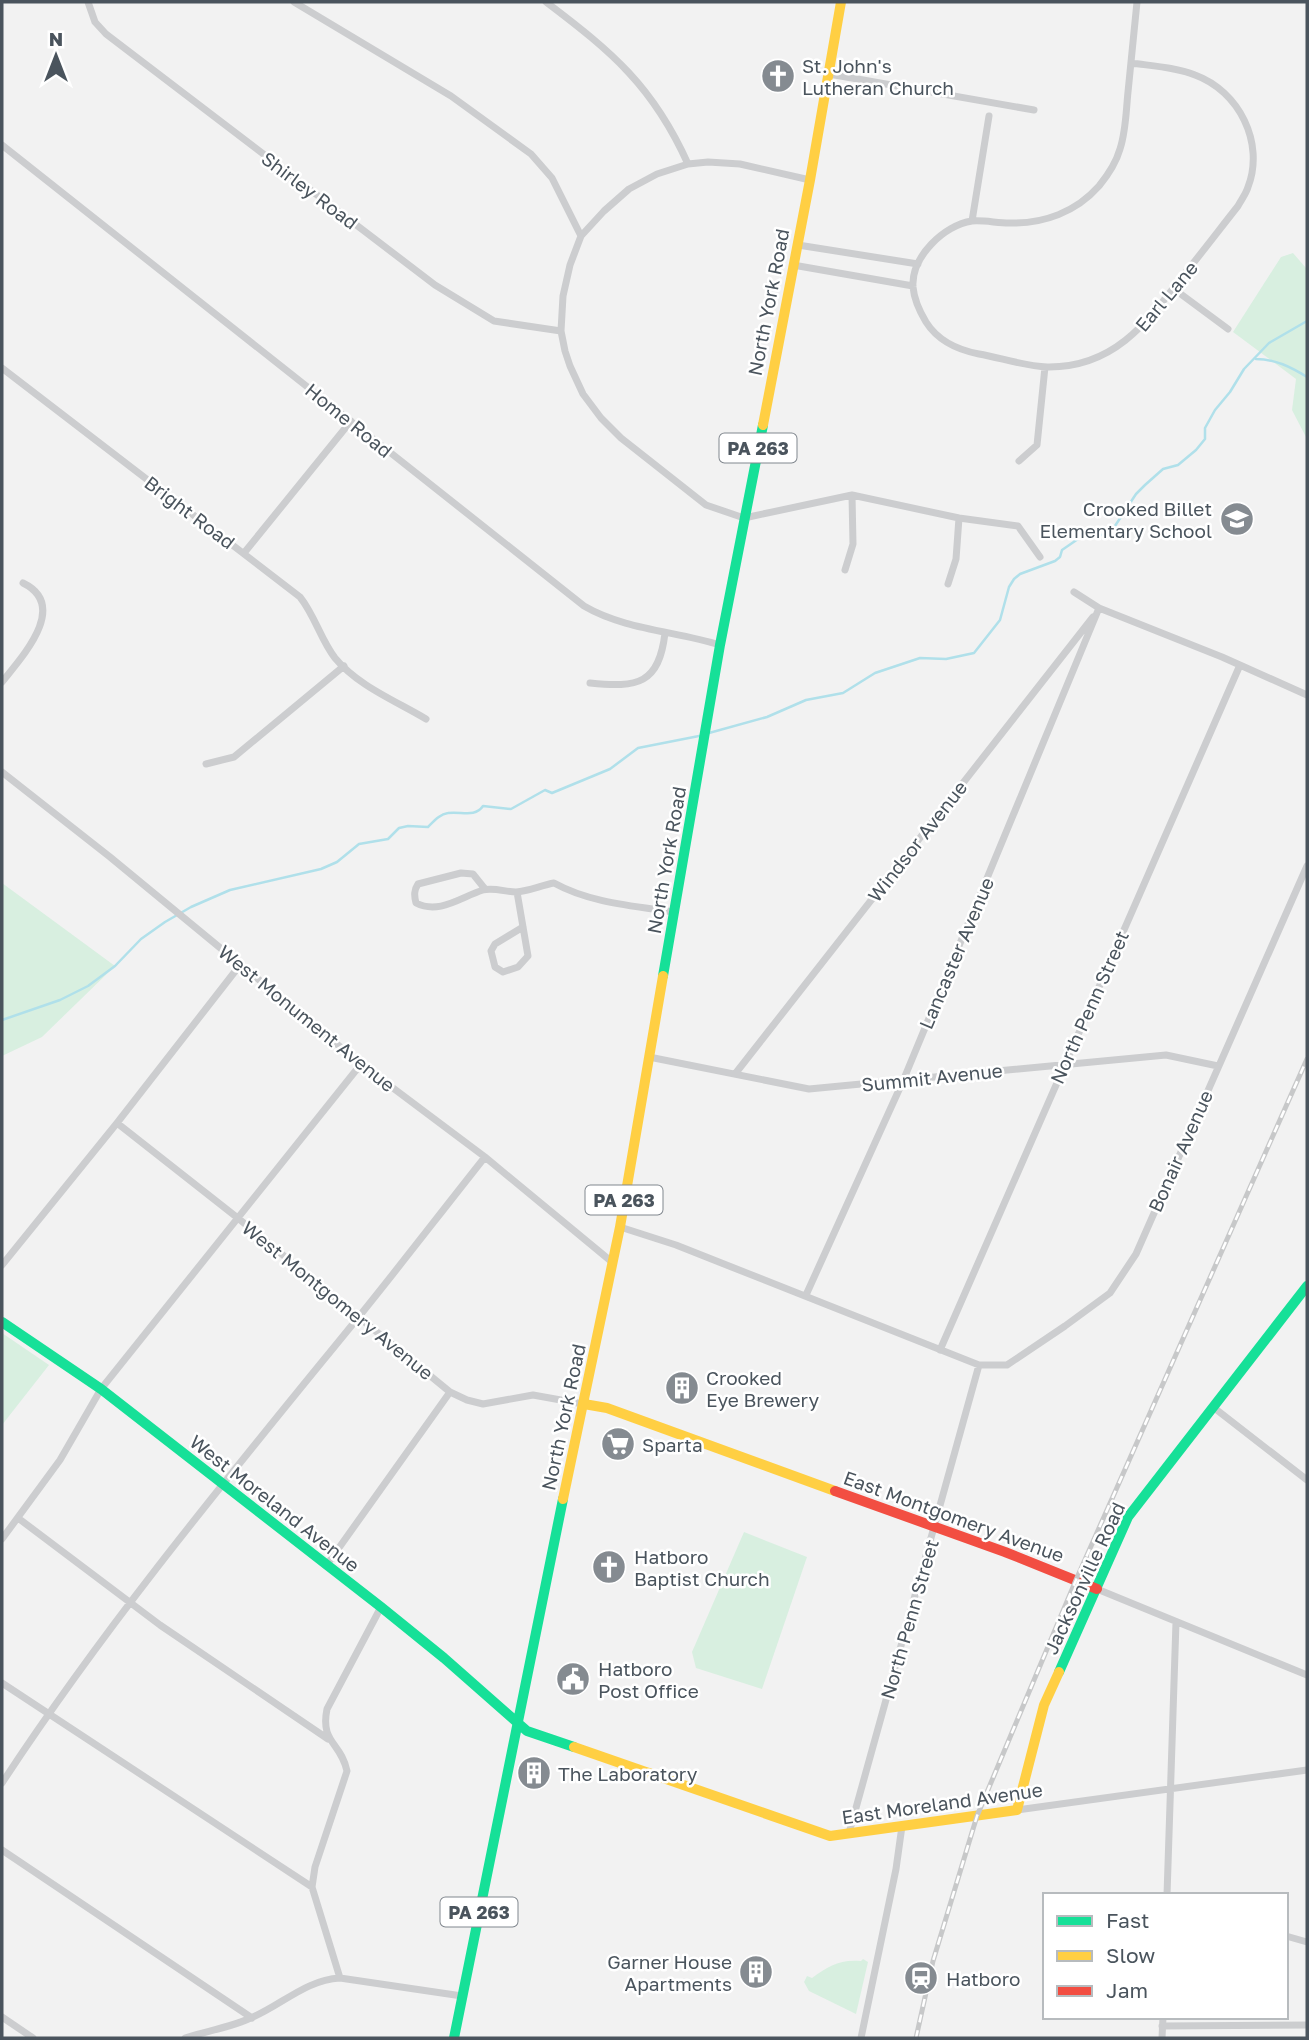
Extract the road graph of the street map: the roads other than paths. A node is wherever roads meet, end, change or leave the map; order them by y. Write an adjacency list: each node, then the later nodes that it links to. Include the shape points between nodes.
1 (88, 2): 21 (street, Shirley Road, via 91,15 106,34 435,285 495,321)
2 (294, 2): 14 (street, via 451,96 531,154 552,178)
3 (546, 2): 11 (street, via 629,71 668,124)
4 (841, 2): 7 (main road, North York Road / PA 263)
5 (1137, 2): 6 (street)
6 (1131, 62): 13 (street, via 1120,151 1087,199 1033,223); 19 (street, Earl Lane, via 1186,72 1219,88 1247,123 1252,144 1253,165 1238,206)
7 (829, 74): 8 (street); 12 (main road, North York Road / PA 263)
8 (1034, 110)
9 (989, 116): 13 (street)
10 (2, 145): 24 (street, Home Road)
11 (688, 164): 12 (street, via 740,164); 14 (street, via 629,189)
12 (810, 180): 15 (main road, North York Road / PA 263)
13 (972, 221): 17 (street, via 940,236)
14 (581, 236): 21 (street, via 563,296)
15 (796, 244): 16 (main road, North York Road / PA 263); 17 (street)
16 (792, 264): 18 (street); 28 (main road, North York Road / PA 263)
17 (918, 264): 18 (street)
18 (913, 286): 22 (street, Earl Lane, via 926,323 951,346)
19 (1174, 289): 20 (street); 22 (street, Earl Lane, via 1140,330 1115,348 1088,360)
20 (1228, 329)
21 (561, 331): 28 (street, via 583,394 621,439 706,505)
22 (1045, 367): 25 (street, via 1037,445)
23 (2, 368): 29 (street, Bright Road)
24 (351, 421): 29 (street, Bright Road); 36 (street, Home Road, via 584,606)
25 (1019, 461)
26 (852, 495): 27 (street); 28 (street); 31 (street, via 853,544)
27 (960, 518): 30 (street, via 1018,526); 33 (street)
28 (744, 519): 37 (main road, North York Road / PA 263)
29 (244, 553): 39 (street, via 300,597)
30 (1040, 557)
31 (845, 570)
32 (23, 583): 40 (street, via 42,602 41,622 27,652)
33 (948, 584)
34 (1074, 592): 35 (street)
35 (1099, 608): 38 (street); 56 (street, Windsor Avenue); 57 (street, Lancaster Avenue)
36 (665, 633): 37 (street, Home Road); 41 (street, via 659,662 649,676 625,684)
37 (720, 645): 49 (main road, North York Road / PA 263)
38 (1240, 665): 42 (street); 54 (street, North Penn Street)
39 (344, 666): 43 (street); 44 (street, via 234,757)
40 (2, 682)
41 (590, 683)
42 (1307, 695)
43 (426, 719)
44 (206, 764)
45 (2, 772): 51 (street, West Monument Avenue)
46 (1307, 866): 55 (street, Bonair Avenue)
47 (485, 889): 47 (street, via 436,907 422,906 414,897 418,884 461,873 472,874); 48 (street)
48 (517, 892): 49 (street, via 554,883 591,898); 50 (street)
49 (675, 913): 52 (main road, North York Road / PA 263)
50 (523, 927): 50 (street, via 528,956 518,967 503,972 495,967 491,951)
51 (240, 965): 53 (street, West Monument Avenue); 58 (street)
52 (648, 1057): 56 (street, Summit Avenue); 61 (main road, North York Road / PA 263)
53 (361, 1063): 59 (street, West Monument Avenue); 60 (street)
54 (1064, 1064): 55 (street, Summit Avenue, via 1166,1055); 57 (street, Summit Avenue); 68 (street, North Penn Street)
55 (1218, 1066): 69 (street, Bonair Avenue, via 1136,1254 1110,1293 1007,1365)
56 (735, 1074): 57 (street, Summit Avenue, via 809,1089)
57 (902, 1081): 65 (street, Lancaster Avenue)
58 (117, 1123): 60 (street, West Montgomery Avenue); 63 (street)
59 (485, 1157): 62 (street, West Monument Avenue); 66 (street)
60 (239, 1219): 66 (street, West Montgomery Avenue); 70 (street)
61 (620, 1227): 62 (main road, North York Road / PA 263); 65 (street)
62 (612, 1263): 72 (main road, North York Road / PA 263)
63 (2, 1265)
64 (1307, 1286): 73 (main road, Jacksonville Road)
65 (806, 1295): 68 (street)
66 (359, 1316): 71 (street, West Montgomery Avenue); 75 (street)
67 (2, 1322): 70 (main road, West Moreland Avenue)
68 (940, 1350): 69 (street)
69 (979, 1365): 77 (street, North Penn Street)
70 (101, 1389): 75 (main road, West Moreland Avenue); 76 (street, via 60,1460)
71 (450, 1392): 72 (street, West Montgomery Avenue, via 483,1404 533,1395); 79 (street)
72 (584, 1404): 77 (main road, East Montgomery Avenue, via 607,1408); 87 (main road, North York Road / PA 263)
73 (1213, 1407): 74 (street); 80 (main road, Jacksonville Road, via 1128,1517)
74 (1307, 1480)
75 (222, 1484): 79 (main road, West Moreland Avenue); 81 (street)
76 (18, 1518): 78 (street); 81 (street)
77 (934, 1527): 80 (main road, East Montgomery Avenue); 94 (street, North Penn Street)
78 (2, 1539)
79 (326, 1566): 82 (main road, West Moreland Avenue)
80 (1097, 1589): 83 (street, East Montgomery Avenue); 92 (main road, Jacksonville Road, via 1044,1705)
81 (130, 1603): 86 (street); 88 (street)
82 (381, 1607): 87 (main road, West Moreland Avenue); 88 (street, via 327,1709)
83 (1176, 1622): 84 (street, East Montgomery Avenue); 91 (street)
84 (1307, 1675)
85 (2, 1683): 86 (street)
86 (48, 1713): 90 (street); 96 (street)
87 (517, 1722): 94 (main road, East Moreland Avenue, via 527,1731 830,1836); 101 (main road, PA 263)
88 (328, 1739): 96 (street, via 345,1759 347,1771)
89 (1307, 1770): 91 (street, East Moreland Avenue)
90 (2, 1783)
91 (1170, 1789): 92 (street, East Moreland Avenue); 97 (street)
92 (1017, 1810): 93 (main road, East Moreland Avenue)
93 (902, 1826): 94 (main road, East Moreland Avenue); 110 (street)
94 (849, 1833)
95 (2, 1850): 103 (street)
96 (312, 1887): 100 (street)
97 (1167, 1893)
98 (1288, 1937): 99 (street)
99 (1307, 1942)
100 (340, 1978): 101 (street); 103 (street, via 312,1983)
101 (462, 1996): 109 (main road, PA 263)
102 (2, 2017): 107 (street)
103 (252, 2018): 108 (street)
104 (1163, 2019): 106 (street)
105 (1307, 2025): 106 (street)
106 (1162, 2026): 111 (street)
107 (33, 2038)
108 (185, 2038)
109 (454, 2038)
110 (861, 2038)
111 (1162, 2038)

